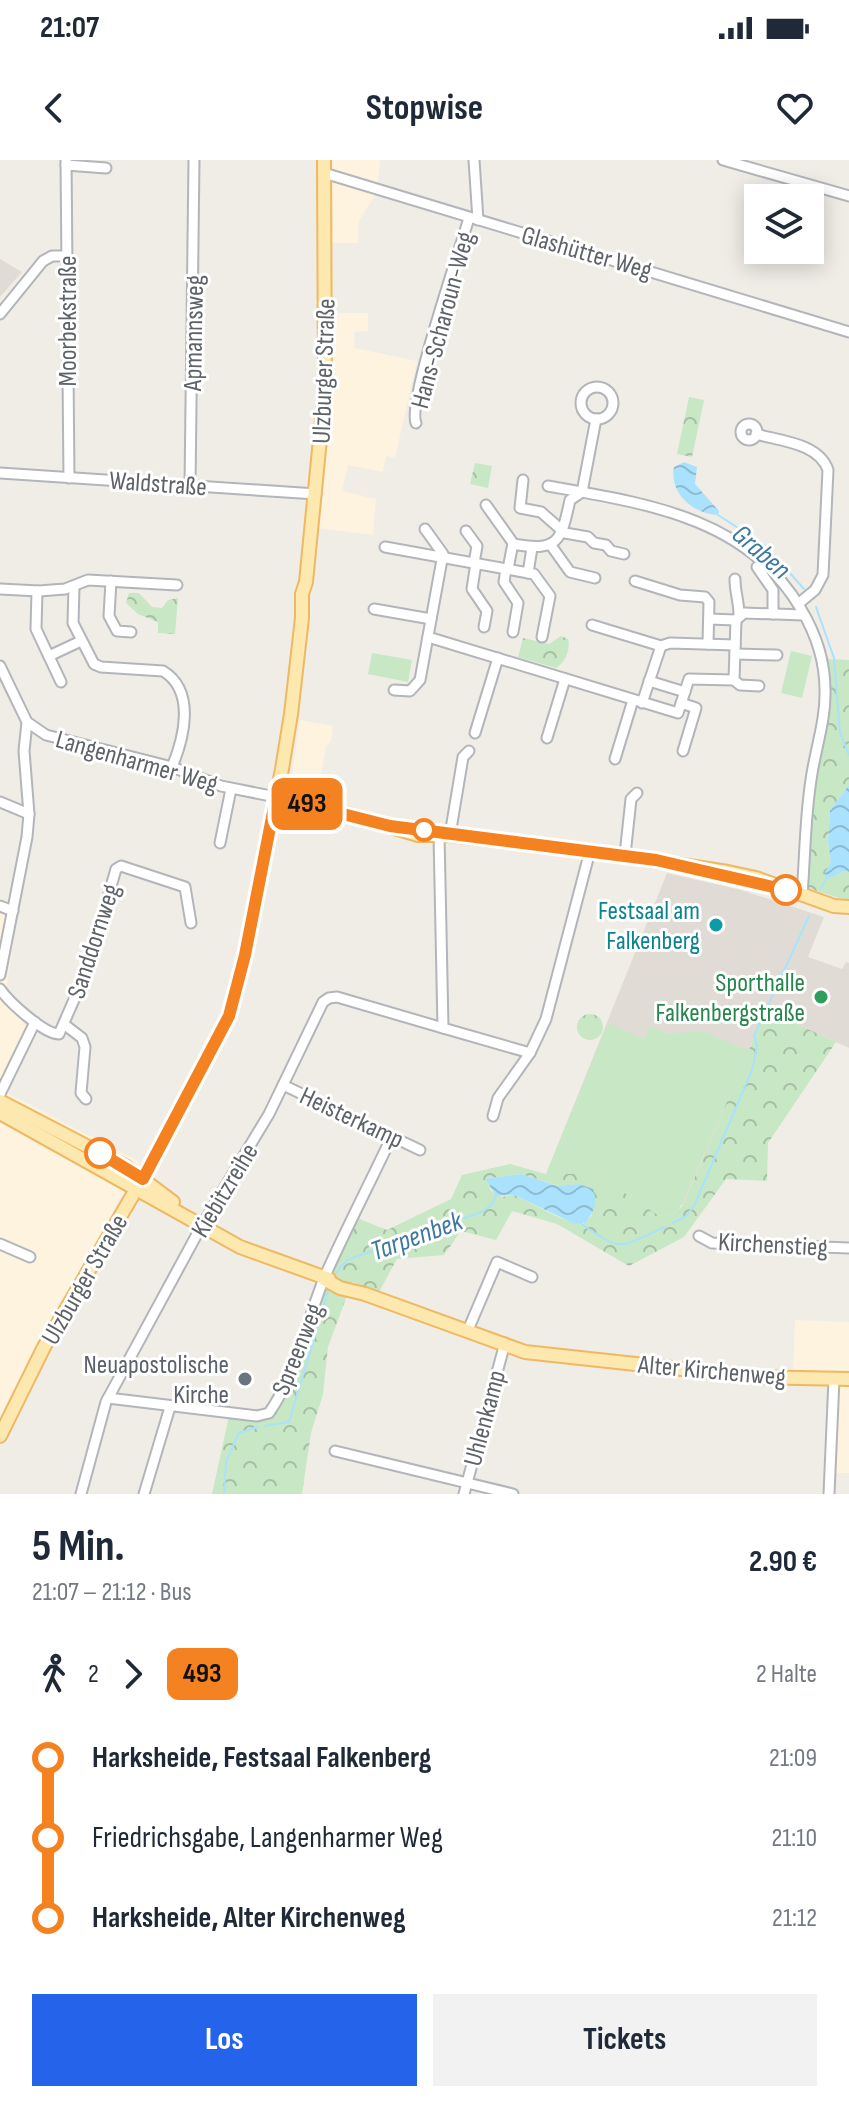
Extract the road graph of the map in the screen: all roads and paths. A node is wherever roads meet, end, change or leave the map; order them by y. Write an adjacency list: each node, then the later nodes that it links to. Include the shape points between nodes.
1 (194, 160): 18 (street, Apmannsweg)
2 (474, 160): 8 (street)
3 (723, 160): 7 (street)
4 (66, 162): 6 (street, Moorbekstraße); 9 (street, Moorbekstraße)
5 (324, 167): 8 (street, Glashütter Weg); 21 (main road, Ulzburger Straße, via 326,356)
6 (106, 168)
7 (849, 196)
8 (474, 219): 11 (street, Glashütter Weg); 13 (street, Hans-Scharoun-Weg, via 420,384)
9 (67, 256): 10 (street, via 46,259); 16 (street, Moorbekstraße)
10 (0, 314)
11 (849, 332)
12 (596, 419): 20 (street)
13 (416, 423)
14 (756, 434): 44 (street, via 814,451 829,472 823,574 815,590)
15 (0, 473): 16 (street, Waldstraße)
16 (69, 478): 18 (street, Waldstraße)
17 (523, 480): 24 (street, via 520,508 541,512)
18 (190, 486): 21 (street, Waldstraße)
19 (548, 486): 20 (street)
20 (582, 492): 24 (street, via 570,501); 44 (street, via 680,514 716,529 759,557)
21 (316, 494): 81 (main road, Ulzburger Straße, via 306,606)
22 (486, 505): 26 (street)
23 (425, 529): 31 (street)
24 (562, 530): 27 (street); 30 (street)
25 (466, 531): 32 (street, via 477,546)
26 (513, 544): 29 (street); 34 (street)
27 (550, 544): 29 (street); 36 (street, via 570,573)
28 (385, 547): 31 (street)
29 (532, 548): 35 (street)
30 (624, 554)
31 (442, 557): 32 (street); 49 (street)
32 (475, 563): 34 (street); 52 (street, via 472,588 487,611)
33 (757, 567): 46 (street, via 773,590)
34 (507, 569): 35 (street); 54 (street, via 504,582 518,603)
35 (528, 573): 56 (street, via 535,574 550,596)
36 (595, 578)
37 (735, 579): 48 (street)
38 (111, 581): 40 (street); 41 (street, via 88,580); 53 (street, via 109,616 117,631)
39 (635, 581): 50 (street, via 680,595 704,596)
40 (177, 585)
41 (74, 587): 43 (street); 57 (street, via 73,623)
42 (0, 589): 43 (street)
43 (37, 591): 62 (street, via 36,629)
44 (798, 604): 47 (street)
45 (374, 609): 49 (street)
46 (773, 614): 47 (street); 48 (street, via 743,613)
47 (804, 615): 92 (street, via 821,656 825,700 810,788)
48 (737, 618): 50 (street); 60 (street)
49 (431, 619): 55 (street)
50 (709, 619): 58 (street)
51 (592, 625): 59 (street)
52 (484, 627)
53 (131, 632)
54 (513, 632)
55 (428, 637): 63 (street); 70 (street, via 418,684 409,692)
56 (542, 637)
57 (81, 641): 62 (street); 80 (street, via 96,666 163,671 176,683 185,716)
58 (708, 644): 59 (street); 60 (street)
59 (661, 646): 67 (street)
60 (735, 649): 61 (street); 66 (street)
61 (777, 655)
62 (49, 656): 68 (street)
63 (498, 658): 65 (street); 75 (street)
64 (0, 666): 74 (street)
65 (565, 679): 72 (street); 76 (street)
66 (734, 680): 69 (street); 71 (street, via 691,679)
67 (649, 681): 71 (street); 72 (street)
68 (61, 682)
69 (759, 686)
70 (394, 690)
71 (685, 692): 73 (street)
72 (638, 701): 73 (street, via 678,713); 79 (street)
73 (681, 703): 78 (street, via 696,708)
74 (27, 722): 80 (street, Langenharmer Weg, via 46,735); 87 (street)
75 (475, 733)
76 (547, 738)
77 (469, 751): 88 (street, via 463,757)
78 (683, 751)
79 (615, 759)
80 (172, 767): 82 (street, Langenharmer Weg)
81 (279, 783): 84 (main road, Ulzburger Straße); 86 (main road, Langenharmer Weg)
82 (231, 789): 84 (street, Langenharmer Weg); 89 (street)
83 (637, 793): 91 (street, via 631,799)
84 (276, 797): 86 (main road, Langenharmer Weg); 113 (main road, Ulzburger Straße, via 229,1016)
85 (0, 802): 87 (street)
86 (344, 813): 88 (main road, Langenharmer Weg, via 418,835)
87 (29, 814): 96 (street)
88 (444, 834): 90 (main road, Langenharmer Weg); 103 (street)
89 (220, 843)
90 (590, 851): 91 (main road, Langenharmer Weg); 104 (street, via 551,1003)
91 (625, 855): 92 (main road, Langenharmer Weg)
92 (802, 895): 94 (main road, Langenharmer Weg)
93 (0, 906): 96 (street)
94 (834, 906): 95 (main road, Langenharmer Weg); 97 (main road, Langenharmer Weg)
95 (849, 907)
96 (13, 911): 99 (street)
97 (849, 914)
98 (191, 923): 102 (street, Sanddornweg, via 185,887 121,866 116,869)
99 (0, 975)
100 (0, 989): 101 (street)
101 (35, 1022): 102 (street, via 55,1034); 106 (street)
102 (65, 1025): 107 (street, via 85,1047 81,1093)
103 (443, 1028): 104 (street); 105 (street, Kiebitzreihe, via 329,998)
104 (530, 1053): 110 (street, via 501,1093)
105 (283, 1085): 111 (street, Heisterkamp); 114 (street, Kiebitzreihe)
106 (0, 1094)
107 (86, 1099)
108 (0, 1101): 113 (main road, via 125,1166)
109 (0, 1113): 113 (main road)
110 (493, 1116)
111 (392, 1136): 112 (street, Heisterkamp); 120 (street, Spreenweg)
112 (420, 1150)
113 (140, 1184): 114 (main road, Alter Kirchenweg); 127 (main road, Ulzburger Straße, via 44,1347)
114 (202, 1225): 120 (main road, Alter Kirchenweg, via 251,1252); 125 (street, Kiebitzreihe)
115 (699, 1236): 117 (street, Kirchenstieg, via 712,1243)
116 (0, 1244): 118 (street)
117 (849, 1248)
118 (30, 1257)
119 (532, 1277): 121 (street, via 497,1262)
120 (324, 1279): 121 (main road, Alter Kirchenweg); 126 (street, Spreenweg, via 302,1349 269,1413)
121 (468, 1330): 122 (main road, Alter Kirchenweg)
122 (510, 1344): 123 (main road, Alter Kirchenweg, via 534,1354 568,1358 748,1377); 129 (street, Uhlenkamp)
123 (834, 1379): 124 (main road, Alter Kirchenweg); 133 (street)
124 (849, 1379)
125 (108, 1398): 126 (street, Spreenweg); 130 (street, Kiebitzreihe)
126 (170, 1407): 131 (street)
127 (0, 1436)
128 (335, 1451): 129 (street)
129 (465, 1489): 132 (street)
130 (81, 1494)
131 (144, 1494)
132 (513, 1494)
133 (829, 1494)

